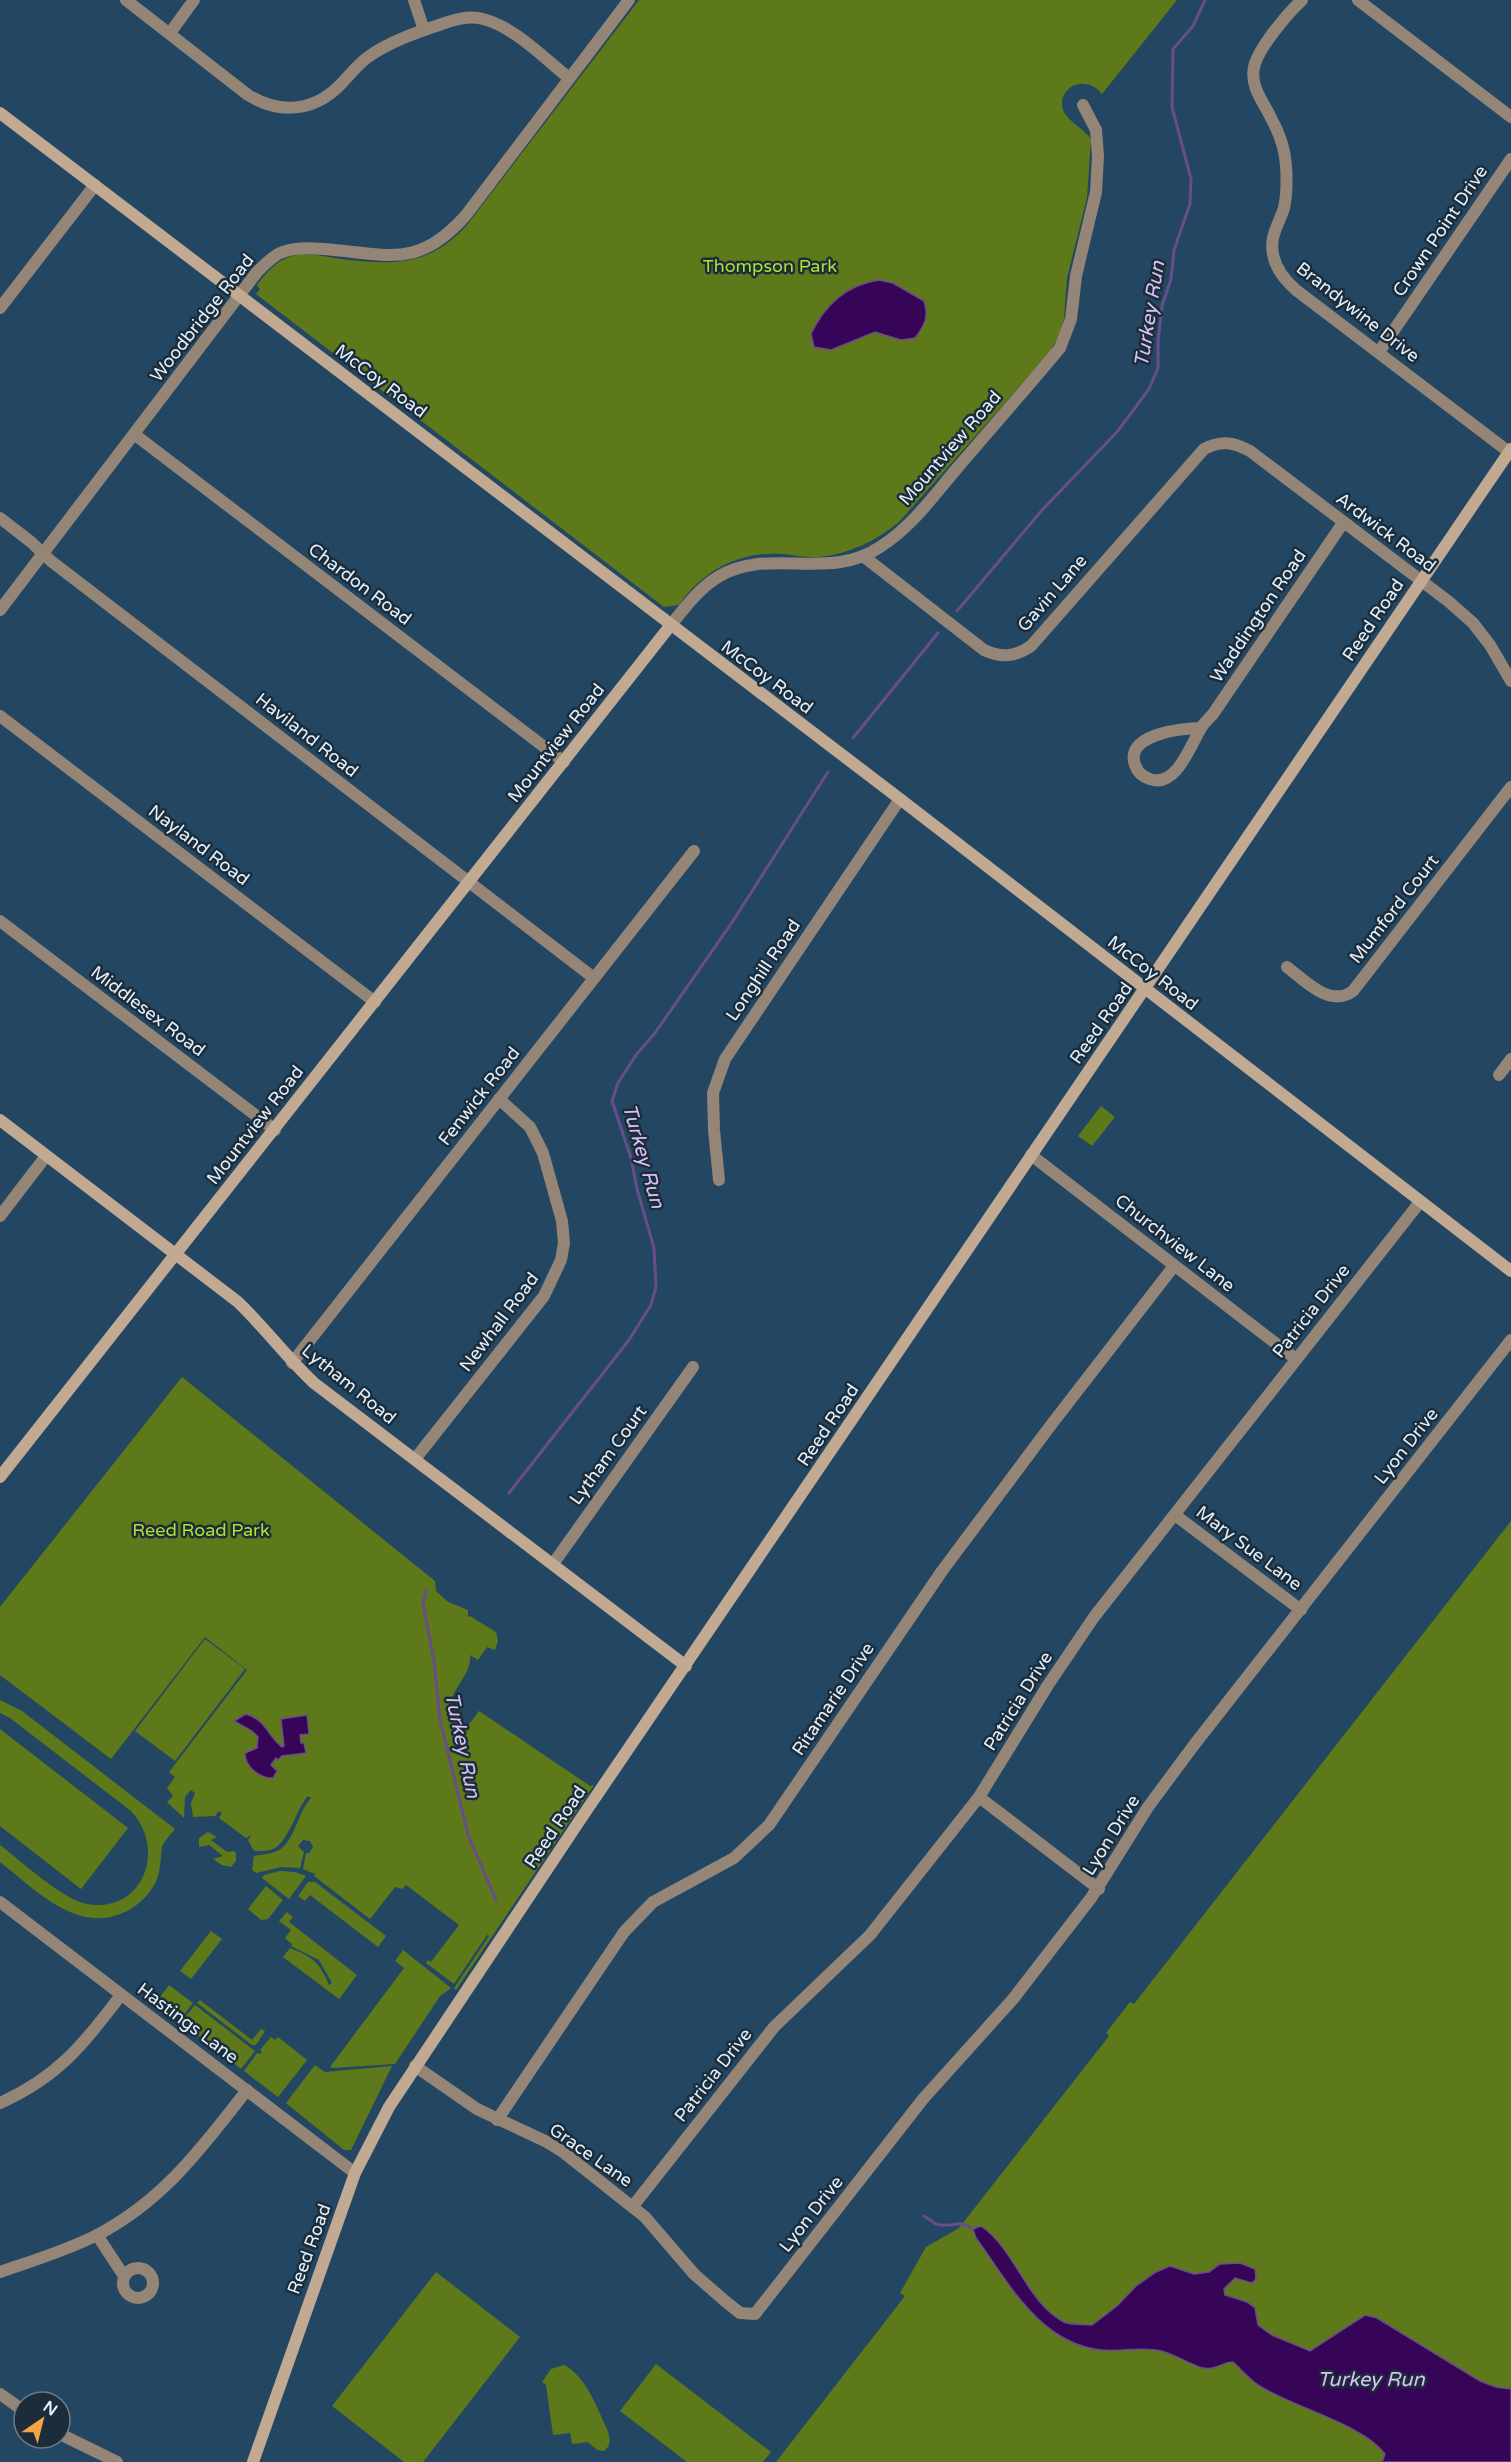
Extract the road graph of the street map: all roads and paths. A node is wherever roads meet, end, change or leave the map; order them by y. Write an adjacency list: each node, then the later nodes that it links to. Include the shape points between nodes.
1 (126, 0): 8 (street)
2 (194, 0): 8 (street)
3 (414, 0): 7 (street)
4 (629, 0): 9 (street, Woodbridge Road)
5 (1302, 0): 17 (street, Brandywine Drive, via 1263,47 1254,68 1255,88 1280,138 1286,163 1287,189 1273,253 1287,283)
6 (1362, 2): 12 (street)
7 (424, 30): 8 (street, via 383,47 326,97 310,105 284,108 248,95); 9 (street, via 464,18 496,22)
8 (170, 33)
9 (569, 78): 15 (street, Woodbridge Road, via 466,215 437,243 401,256 309,248 289,250 270,260)
10 (1083, 105): 24 (street, Mountview Road, via 1096,130 1096,192 1076,276 1071,319 1060,348 918,514 880,548)
11 (0, 113): 14 (main road, McCoy Road)
12 (1511, 117)
13 (1511, 159): 17 (street, Crown Point Drive)
14 (95, 185): 15 (main road, McCoy Road); 16 (street)
15 (240, 296): 18 (street, Woodbridge Road); 27 (main road, McCoy Road)
16 (0, 308)
17 (1380, 352): 20 (street, Brandywine Drive)
18 (134, 434): 23 (street, Woodbridge Road); 31 (street, Chardon Road)
19 (1215, 443): 22 (street, Ardwick Road, via 1233,443 1250,451); 24 (street, Gavin Lane, via 1186,468 1019,654 999,655 984,650)
20 (1510, 450): 25 (main road, Reed Road)
21 (0, 518): 23 (street, Haviland Road)
22 (1343, 523): 25 (street, Ardwick Road); 30 (street, Waddington Road)
23 (43, 553): 26 (street, Woodbridge Road); 35 (street, Haviland Road)
24 (863, 556): 27 (street, Mountview Road, via 823,565 755,563 737,568 703,588)
25 (1421, 582): 28 (street, Ardwick Road, via 1473,623); 39 (main road, Reed Road)
26 (0, 610)
27 (670, 626): 31 (main road, Mountview Road); 33 (main road, McCoy Road)
28 (1511, 681)
29 (0, 716): 40 (street, Nayland Road)
30 (1201, 728): 30 (street, Waddington Road, via 1145,739 1136,750 1135,766 1148,779 1163,780 1170,776)
31 (564, 762): 35 (main road, Mountview Road)
32 (1511, 787): 37 (street, Mumford Court, via 1353,992 1340,998 1326,995)
33 (900, 800): 39 (main road, McCoy Road); 48 (street, Longhill Road, via 725,1059 713,1093)
34 (694, 851): 38 (street, Fenwick Road)
35 (469, 882): 38 (street, Haviland Road); 40 (main road, Mountview Road)
36 (0, 921): 45 (street, Middlesex Road)
37 (1287, 967)
38 (594, 978): 43 (street, Fenwick Road)
39 (1146, 990): 46 (main road, Reed Road); 49 (main road, McCoy Road)
40 (375, 1002): 45 (main road, Mountview Road)
41 (1511, 1059): 42 (street)
42 (1499, 1075)
43 (499, 1100): 56 (street, Fenwick Road); 58 (street, Newhall Road, via 530,1127 543,1153 562,1221 561,1260 544,1296)
44 (0, 1120): 47 (main road, Lytham Road)
45 (275, 1130): 51 (main road, Mountview Road)
46 (1031, 1155): 52 (street, Churchview Lane); 63 (main road, Reed Road)
47 (46, 1156): 50 (street); 51 (main road, Lytham Road)
48 (719, 1180)
49 (1420, 1202): 53 (main road, McCoy Road); 55 (street, Patricia Drive)
50 (0, 1216)
51 (176, 1255): 56 (main road, Lytham Road, via 244,1308); 59 (main road, Mountview Road)
52 (1174, 1266): 55 (street, Churchview Lane); 71 (street, Ritamarie Drive, via 942,1570 769,1825 734,1857 653,1902 624,1932)
53 (1511, 1272)
54 (1511, 1340): 62 (street, Lyon Drive)
55 (1296, 1359): 60 (street, Patricia Drive)
56 (292, 1363): 58 (main road, Lytham Road)
57 (693, 1367): 61 (street, Lytham Court)
58 (415, 1459): 61 (main road, Lytham Road)
59 (0, 1477)
60 (1175, 1515): 62 (street, Mary Sue Lane); 64 (street, Patricia Drive, via 1094,1617)
61 (552, 1564): 63 (main road, Lytham Road)
62 (1301, 1610): 65 (street, Lyon Drive, via 1148,1807)
63 (686, 1666): 68 (main road, Reed Road)
64 (979, 1797): 65 (street); 73 (street, Patricia Drive, via 870,1935 774,2027)
65 (1099, 1888): 77 (street, Lyon Drive, via 1013,1999 923,2099 758,2312 741,2313)
66 (0, 1902): 67 (street, Hastings Lane)
67 (121, 1995): 69 (street, Hastings Lane); 70 (street, via 83,2046 35,2086)
68 (415, 2066): 71 (street, Grace Lane); 72 (main road, Reed Road)
69 (247, 2090): 72 (street, Hastings Lane); 74 (street, via 174,2179)
70 (0, 2103)
71 (497, 2120): 73 (street, Grace Lane, via 545,2141)
72 (355, 2173): 80 (main road, Reed Road)
73 (633, 2206): 77 (street, Grace Lane, via 694,2274)
74 (97, 2235): 75 (street); 76 (street)
75 (0, 2272)
76 (124, 2276)
77 (725, 2301)
78 (72, 2440): 79 (street)
79 (117, 2462)
80 (253, 2462)

